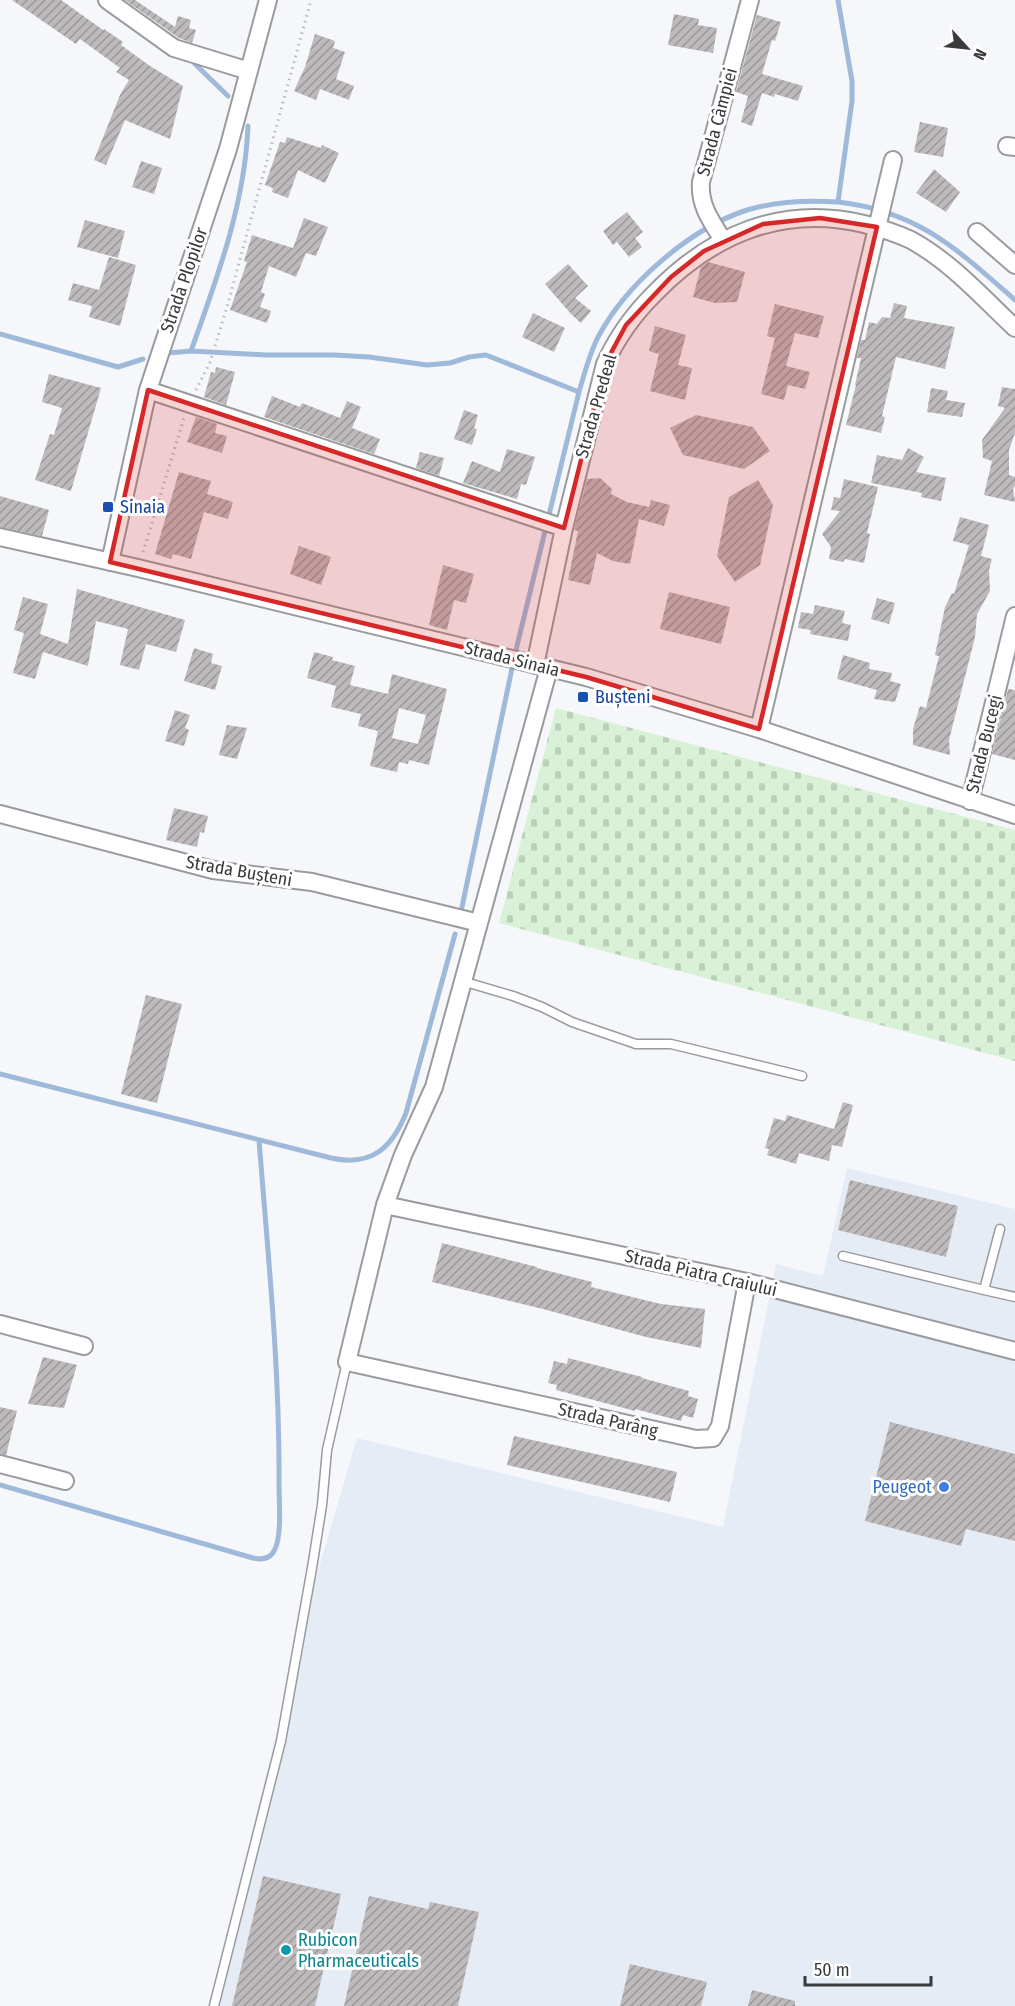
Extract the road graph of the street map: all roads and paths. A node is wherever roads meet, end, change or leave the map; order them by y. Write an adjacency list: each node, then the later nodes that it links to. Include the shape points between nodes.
1 (107, 0): 5 (street, via 174,48)
2 (268, 0): 5 (street, Strada Plopilor)
3 (311, 0): 13 (path, via 214,349)
4 (750, 0): 8 (street, Strada Câmpiei, via 701,182 701,197)
5 (249, 70): 12 (street, Strada Plopilor, via 228,148)
6 (893, 160): 7 (street)
7 (880, 215): 8 (street, Strada Predeal, via 790,219); 11 (street, Strada Predeal, via 943,261); 20 (street)
8 (717, 231): 14 (street, Strada Predeal, via 642,307 617,339 602,372)
9 (977, 232): 10 (street)
10 (1015, 265)
11 (1015, 328)
12 (148, 390): 13 (street); 16 (street, Strada Plopilor)
13 (188, 404): 14 (street); 17 (path)
14 (561, 527): 19 (street, Strada Predeal)
15 (0, 537): 16 (street, Strada Sinaia)
16 (110, 562): 17 (street, Strada Sinaia)
17 (138, 568): 19 (street, Strada Sinaia)
18 (1015, 616): 21 (street, Strada Bucegi)
19 (535, 665): 20 (street, Strada Sinaia); 24 (street, Strada Predeal)
20 (759, 729): 21 (street, Strada Sinaia)
21 (970, 801): 23 (street, Strada Sinaia)
22 (0, 814): 24 (street, Strada Bușteni, via 213,870 312,882)
23 (1015, 815)
24 (479, 924): 25 (street, Strada Predeal)
25 (462, 981): 26 (lane, via 513,996 636,1044 671,1044); 27 (street, Strada Predeal, via 434,1087)
26 (802, 1076)
27 (385, 1205): 30 (street, Strada Piatra Craiului); 36 (street, Strada Predeal)
28 (1000, 1229): 31 (lane)
29 (843, 1256): 31 (lane)
30 (747, 1282): 35 (street, Strada Piatra Craiului); 36 (street, Strada Parâng, via 720,1426 706,1440)
31 (984, 1290): 32 (lane)
32 (1015, 1297)
33 (0, 1324): 34 (street)
34 (84, 1346)
35 (1015, 1351)
36 (347, 1362): 39 (lane, via 327,1450 314,1558 281,1741)
37 (0, 1464): 38 (street)
38 (64, 1481)
39 (214, 2006)

